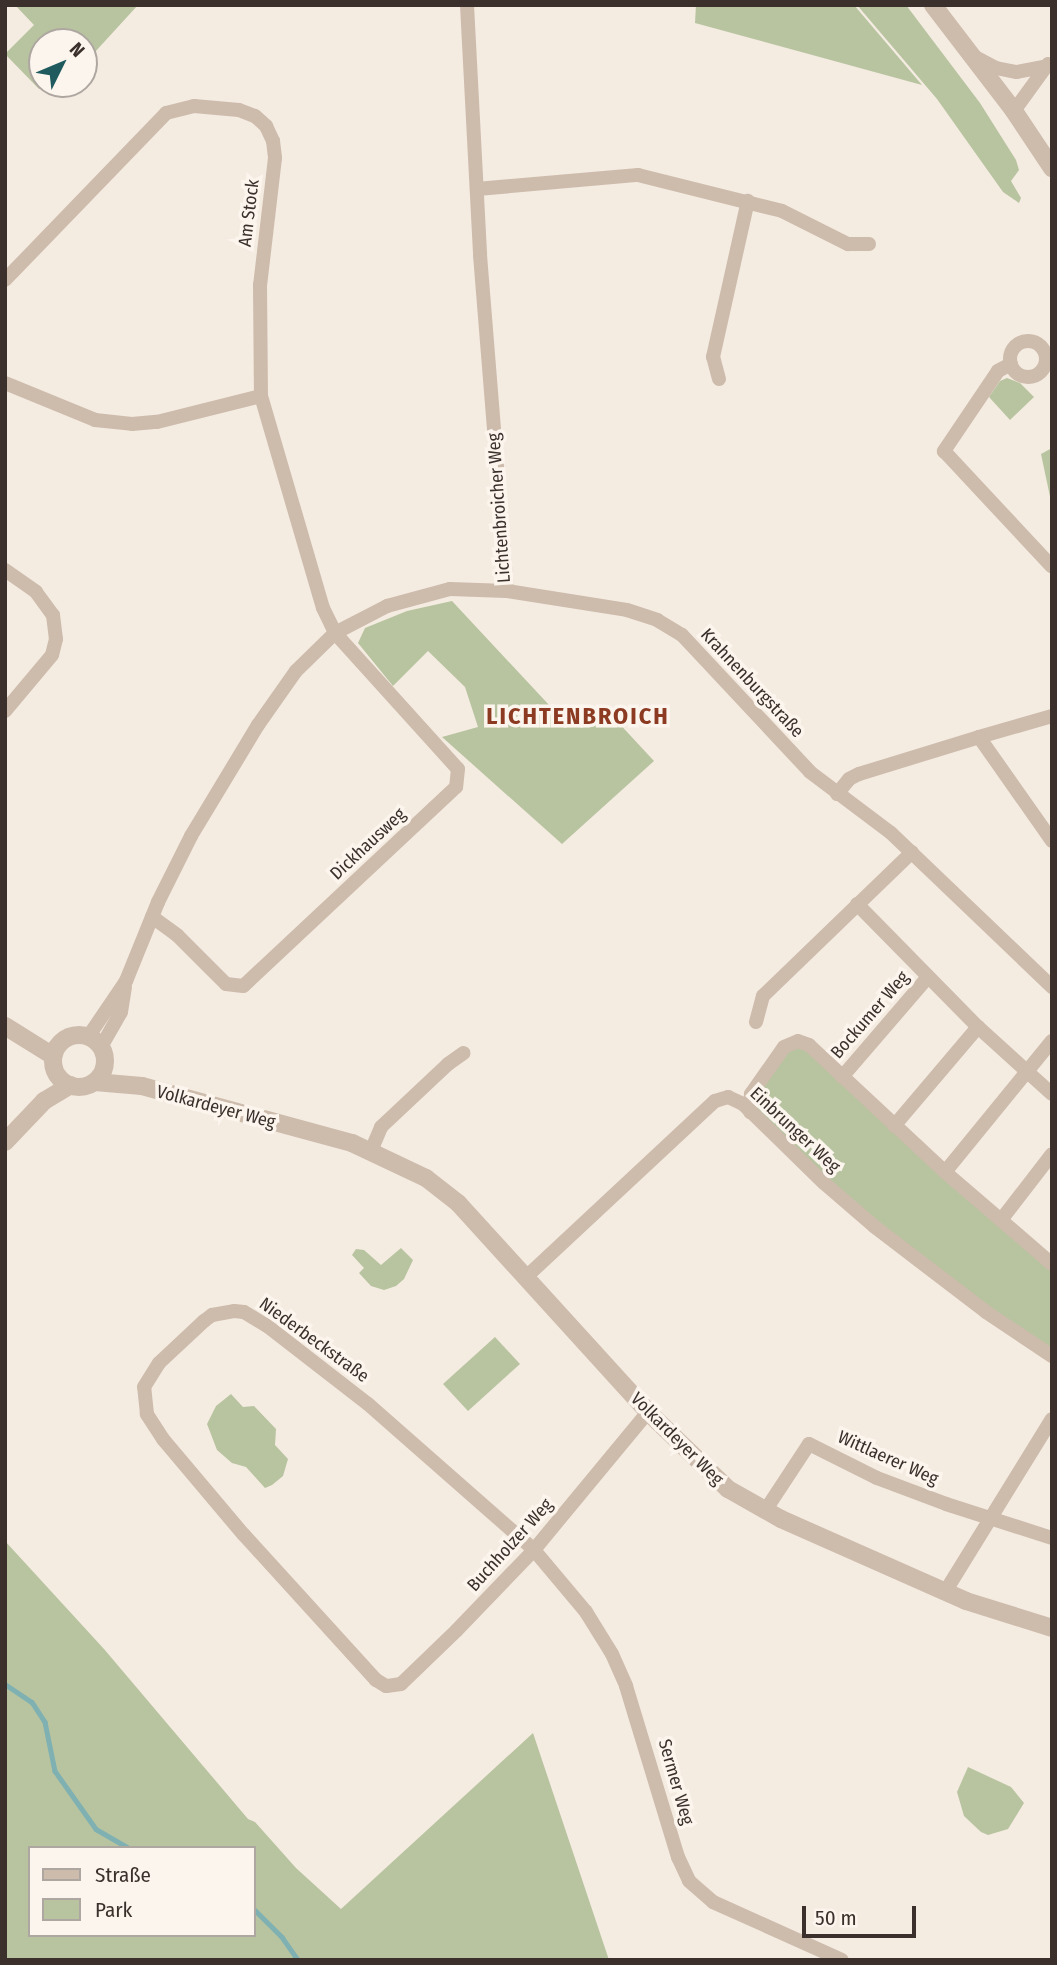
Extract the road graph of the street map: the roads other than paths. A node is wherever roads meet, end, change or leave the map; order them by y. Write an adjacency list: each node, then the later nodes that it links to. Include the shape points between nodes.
1 (467, 5): 7 (street, Lichtenbroicher Weg)
2 (933, 5): 3 (street)
3 (970, 53): 4 (street, via 1006,71 1030,72); 5 (street)
4 (1049, 62): 5 (street)
5 (1014, 111): 6 (street)
6 (1052, 168)
7 (477, 189): 8 (street, via 638,175); 17 (street, Lichtenbroicher Weg)
8 (748, 201): 9 (street, via 782,211 848,244); 12 (street, via 713,357)
9 (869, 244)
10 (5, 280): 14 (street, Am Stock, via 166,113 194,106 255,116 267,126 275,158 260,285)
11 (1011, 364): 15 (street, via 999,371 944,451)
12 (719, 379)
13 (5, 383): 14 (street, via 95,421 132,424)
14 (261, 396): 18 (street, Am Stock, via 323,608)
15 (1052, 567)
16 (5, 570): 19 (street, via 36,593 53,615 56,639 52,655)
17 (507, 591): 18 (street, Lichtenbroicher Weg, via 450,589 387,606); 22 (street, Krahnenburgstraße, via 627,610 682,635 810,772)
18 (335, 633): 26 (street, Lichtenbroicher Weg, via 296,671 258,725 191,836); 26 (street, Dickhausweg, via 452,760 460,776 456,787 243,986 226,984)
19 (5, 710)
20 (1052, 716): 21 (street)
21 (979, 737): 22 (street, via 859,774); 23 (street)
22 (837, 794): 24 (street, Krahnenburgstraße)
23 (1052, 841)
24 (912, 852): 25 (street); 28 (street, Krahnenburgstraße)
25 (857, 904): 27 (street, Bockumer Weg); 29 (street, via 763,996)
26 (152, 917): 35 (street, Lichtenbroicher Weg, via 126,981 121,1012)
27 (928, 977): 31 (street, Bockumer Weg); 39 (street, Bockumer Weg)
28 (1052, 987)
29 (756, 1022)
30 (5, 1026): 32 (street)
31 (978, 1027): 38 (street, Bockumer Weg); 46 (street)
32 (25, 1037): 33 (street, via 41,1042); 37 (street)
33 (65, 1039): 35 (street, via 76,1035); 37 (street)
34 (1052, 1041): 38 (street)
35 (98, 1048): 40 (street, via 103,1073); 42 (street, Volkardeyer Weg)
36 (464, 1053): 48 (street, via 380,1127)
37 (55, 1064): 41 (street); 44 (street)
38 (1026, 1072): 43 (street, Bockumer Weg); 50 (street)
39 (842, 1077): 45 (street, Bockumer Weg, via 809,1045 793,1043 784,1047 751,1094); 46 (street, Bockumer Weg)
40 (95, 1082): 41 (street, Volkardeyer Weg); 42 (street, Volkardeyer Weg)
41 (71, 1086): 44 (street)
42 (142, 1086): 48 (street, Volkardeyer Weg)
43 (1052, 1094)
44 (44, 1101): 47 (street)
45 (750, 1112): 53 (street, Einbrunger Weg, via 737,1099 715,1101); 54 (street, Einbrunger Weg, via 876,1227 986,1312)
46 (894, 1126): 50 (street, Bockumer Weg)
47 (5, 1142)
48 (371, 1151): 53 (street, Volkardeyer Weg, via 426,1178 458,1203)
49 (1052, 1154): 51 (street)
50 (945, 1172): 51 (street, Bockumer Weg)
51 (1001, 1220): 52 (street, Bockumer Weg)
52 (1052, 1264)
53 (526, 1277): 55 (street, Volkardeyer Weg)
54 (1052, 1356)
55 (648, 1412): 57 (street, Volkardeyer Weg, via 728,1489); 60 (street, Buchholzer Weg)
56 (1052, 1419): 58 (street)
57 (765, 1511): 58 (street, Wittlaerer Weg, via 809,1444 877,1478); 61 (street, Volkardeyer Weg)
58 (988, 1520): 59 (street, Wittlaerer Weg); 61 (street)
59 (1052, 1538)
60 (534, 1550): 63 (street, Buchholzer Weg, via 401,1684); 63 (street, Niederbeckstraße, via 419,1447 266,1325 234,1311 204,1321 149,1375 144,1387 147,1414 243,1534); 64 (street, Sermer Weg, via 573,1595 612,1654 689,1881 713,1902)
61 (945, 1592): 62 (street, Volkardeyer Weg)
62 (1052, 1628)
63 (386, 1686)
64 (842, 1960)

